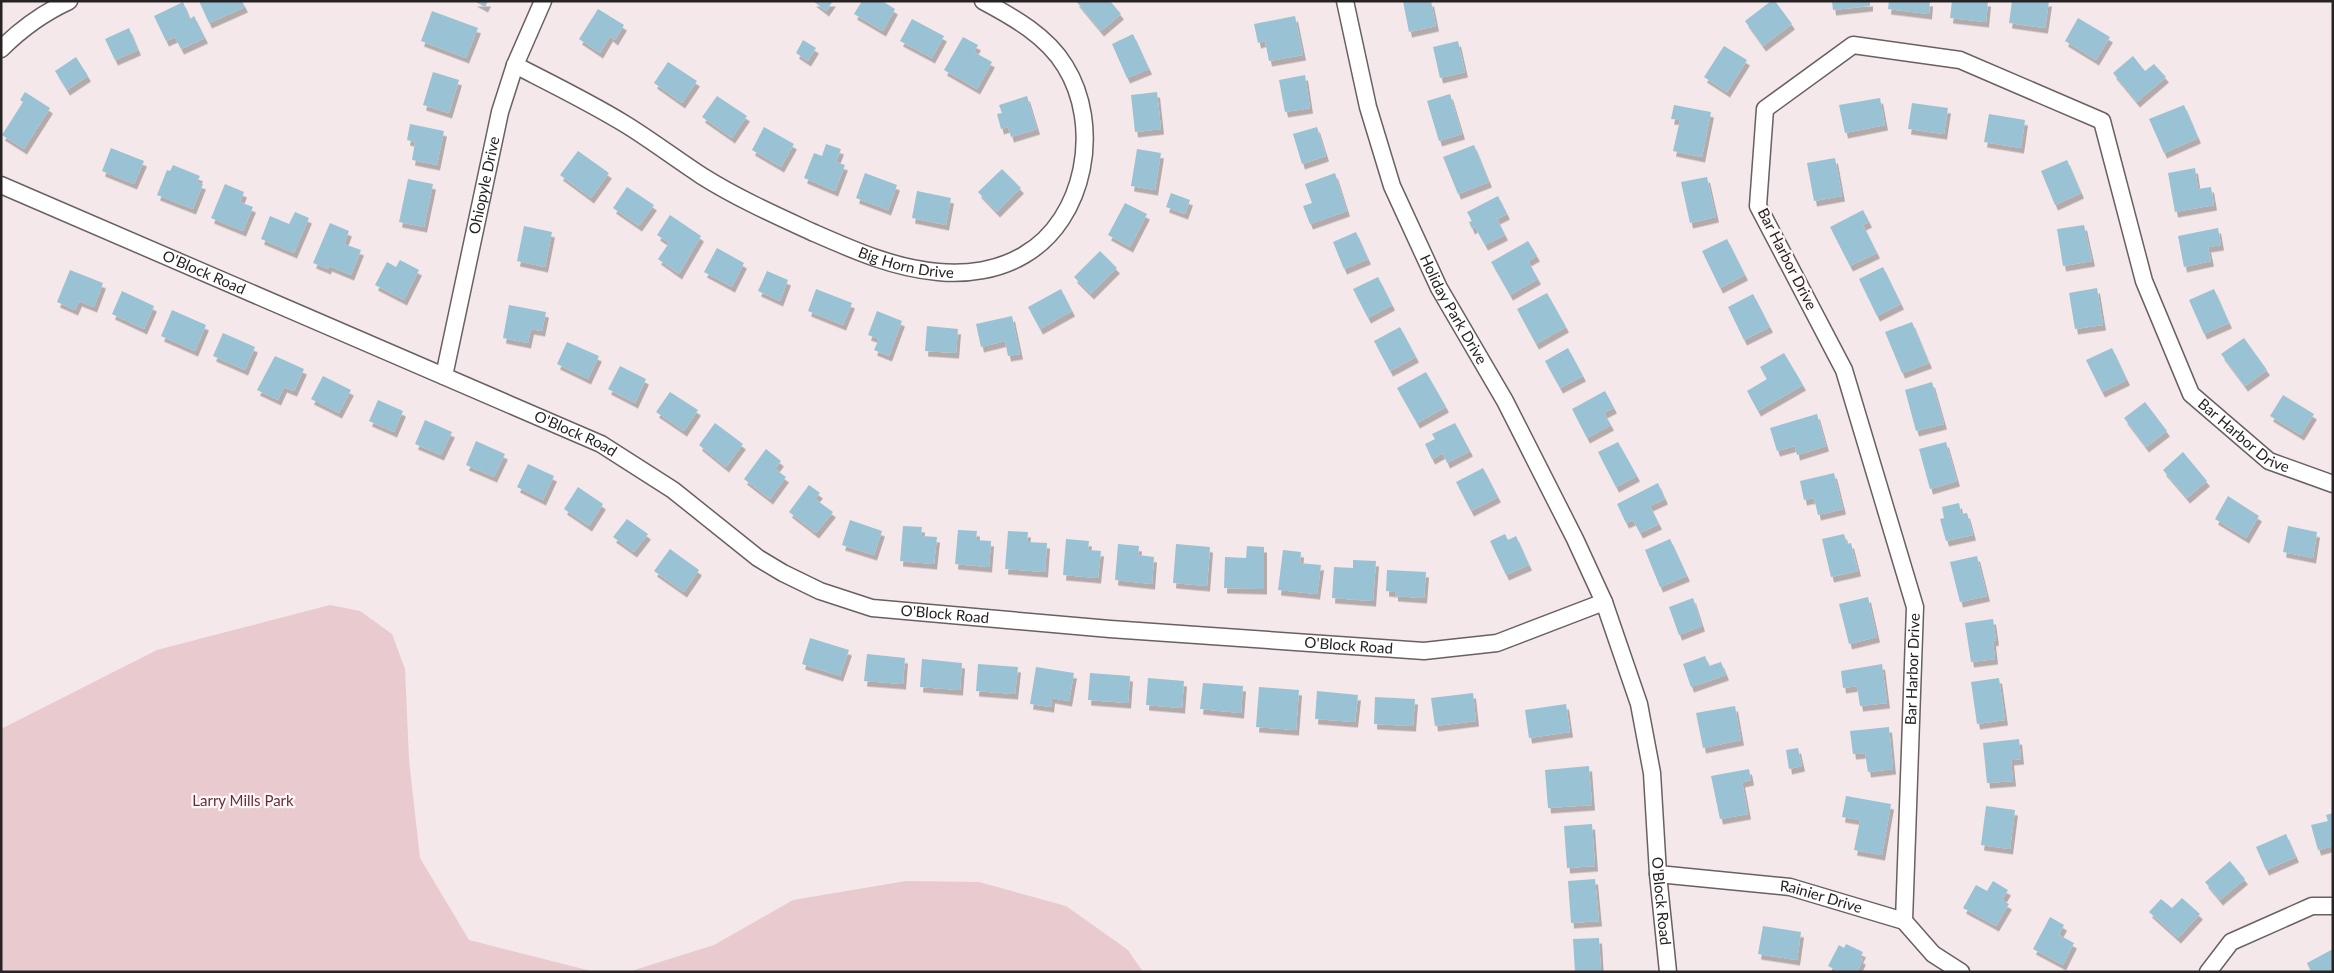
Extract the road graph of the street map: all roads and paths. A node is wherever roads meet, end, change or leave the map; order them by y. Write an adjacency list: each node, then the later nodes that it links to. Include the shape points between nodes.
1 (69, 1): 5 (street)
2 (543, 1): 7 (street, Ohiopyle Drive)
3 (983, 1): 7 (street, Big Horn Drive, via 1028,28 1065,65 1083,108 1086,134 1076,189 1064,214 1046,236 1024,255 970,273 911,269 879,260 794,224 737,196 626,124)
4 (1345, 1): 11 (street, Holiday Park Drive, via 1368,107 1392,186 1439,288 1505,401)
5 (48, 5): 6 (street)
6 (1, 49)
7 (515, 65): 9 (street, Ohiopyle Drive, via 500,112)
8 (1, 185): 9 (street, O'Block Road)
9 (444, 376): 11 (street, O'Block Road, via 602,444 666,486 758,558 820,591 872,608 1424,651 1497,643)
10 (2333, 484): 14 (street, Bar Harbor Drive, via 2269,460 2191,394 2144,281 2102,121 1960,60 1853,45 1765,109 1758,206 1844,370 1914,606)
11 (1604, 602): 12 (street, O'Block Road, via 1639,704 1652,773)
12 (1658, 874): 14 (street, Rainier Drive, via 1790,887); 15 (street, O'Block Road)
13 (2333, 906): 17 (street, via 2312,906 2231,942)
14 (1904, 921): 16 (street, via 1933,954)
15 (1668, 972)
16 (1961, 972)
17 (2208, 972)

